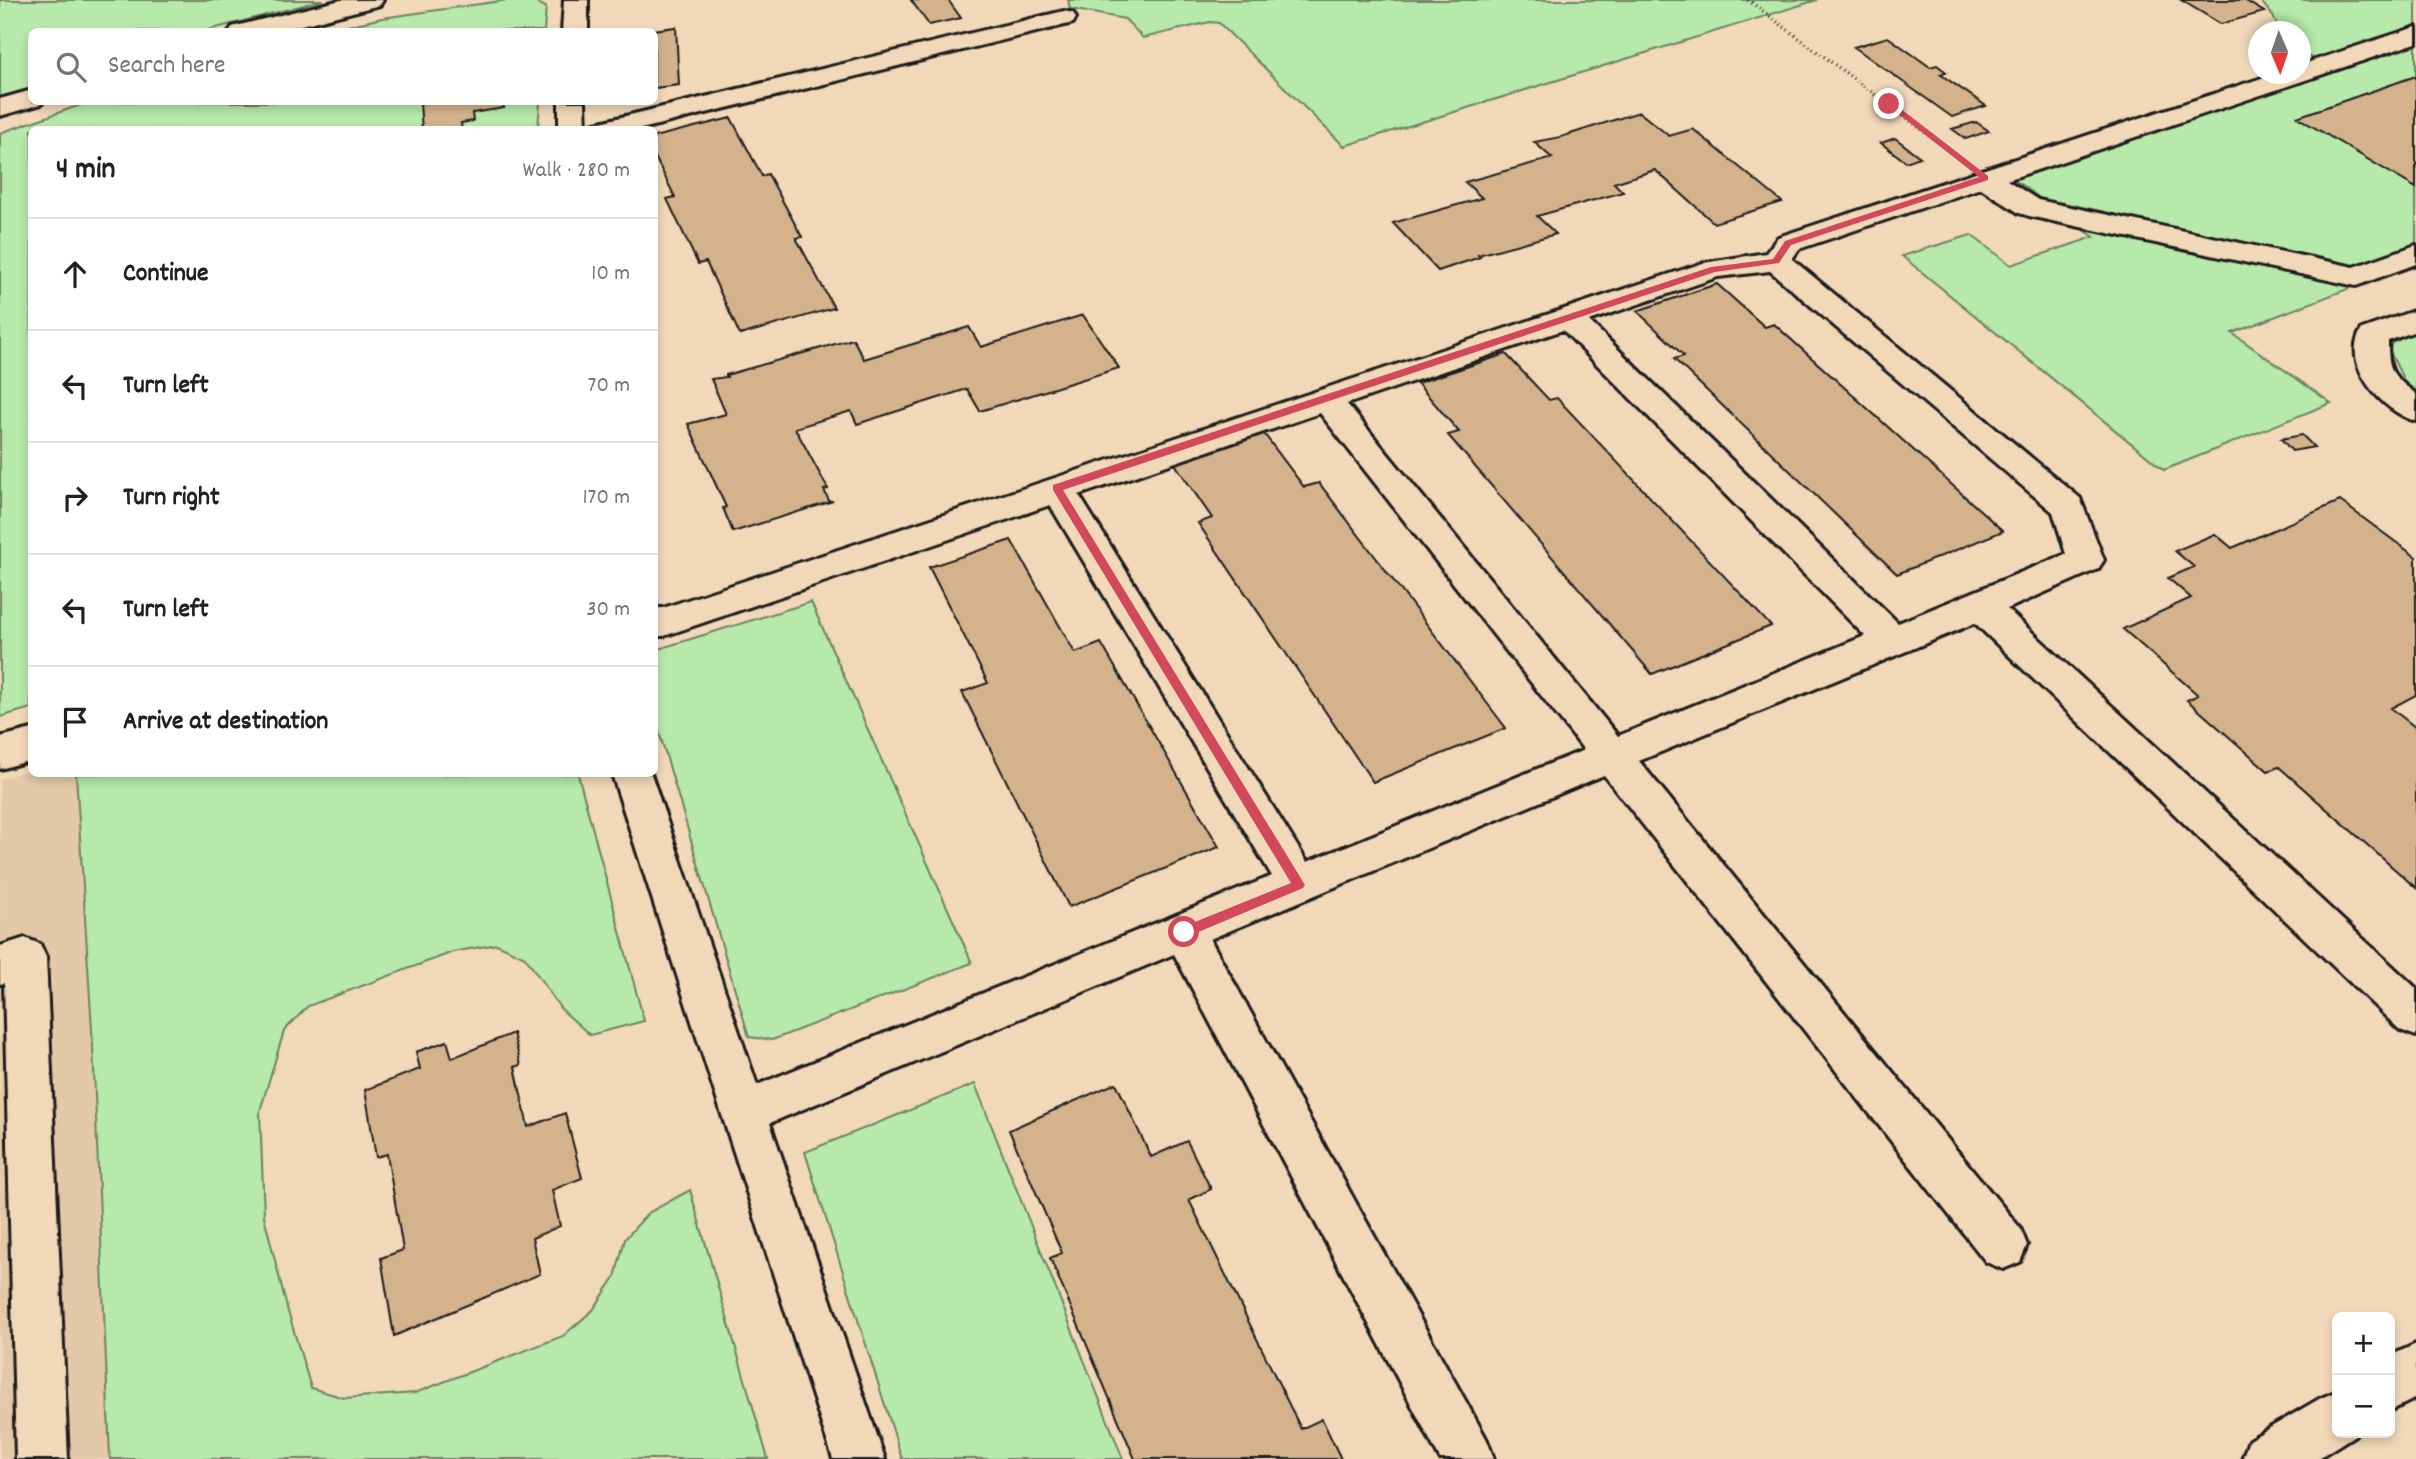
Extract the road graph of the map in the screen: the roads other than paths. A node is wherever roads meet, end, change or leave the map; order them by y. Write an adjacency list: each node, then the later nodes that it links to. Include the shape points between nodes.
1 (371, 0): 4 (street)
2 (576, 0): 5 (street)
3 (1064, 18): 11 (street)
4 (258, 28)
5 (575, 28)
6 (2416, 35): 12 (street)
7 (28, 98): 9 (street)
8 (572, 105): 10 (street)
9 (0, 108)
10 (573, 126)
11 (618, 126)
12 (1985, 178): 13 (street, via 2029,207 2356,276); 14 (street, via 1788,243)
13 (2416, 254)
14 (1776, 261): 15 (street, via 1714,269); 20 (street, via 2068,506 2086,560)
15 (1566, 317): 17 (street); 22 (street)
16 (2416, 320): 18 (street, via 2373,336 2372,365 2388,388)
17 (1326, 400): 19 (street); 25 (street)
18 (2416, 410)
19 (1057, 488): 21 (street); 27 (street)
20 (1980, 606): 22 (street); 30 (street)
21 (658, 622)
22 (1892, 640): 25 (street)
23 (28, 745): 24 (street)
24 (0, 753)
25 (1612, 757): 27 (street); 32 (street)
26 (632, 777): 31 (street)
27 (1299, 885): 28 (street)
28 (1184, 932): 31 (street); 38 (street)
29 (0, 965): 36 (street, via 25,957)
30 (2416, 1016)
31 (743, 1112): 37 (street)
32 (2003, 1245)
33 (2416, 1369): 34 (street)
34 (2395, 1382)
35 (2332, 1420): 39 (street)
36 (43, 1459)
37 (859, 1459)
38 (1468, 1459)
39 (2268, 1459)

